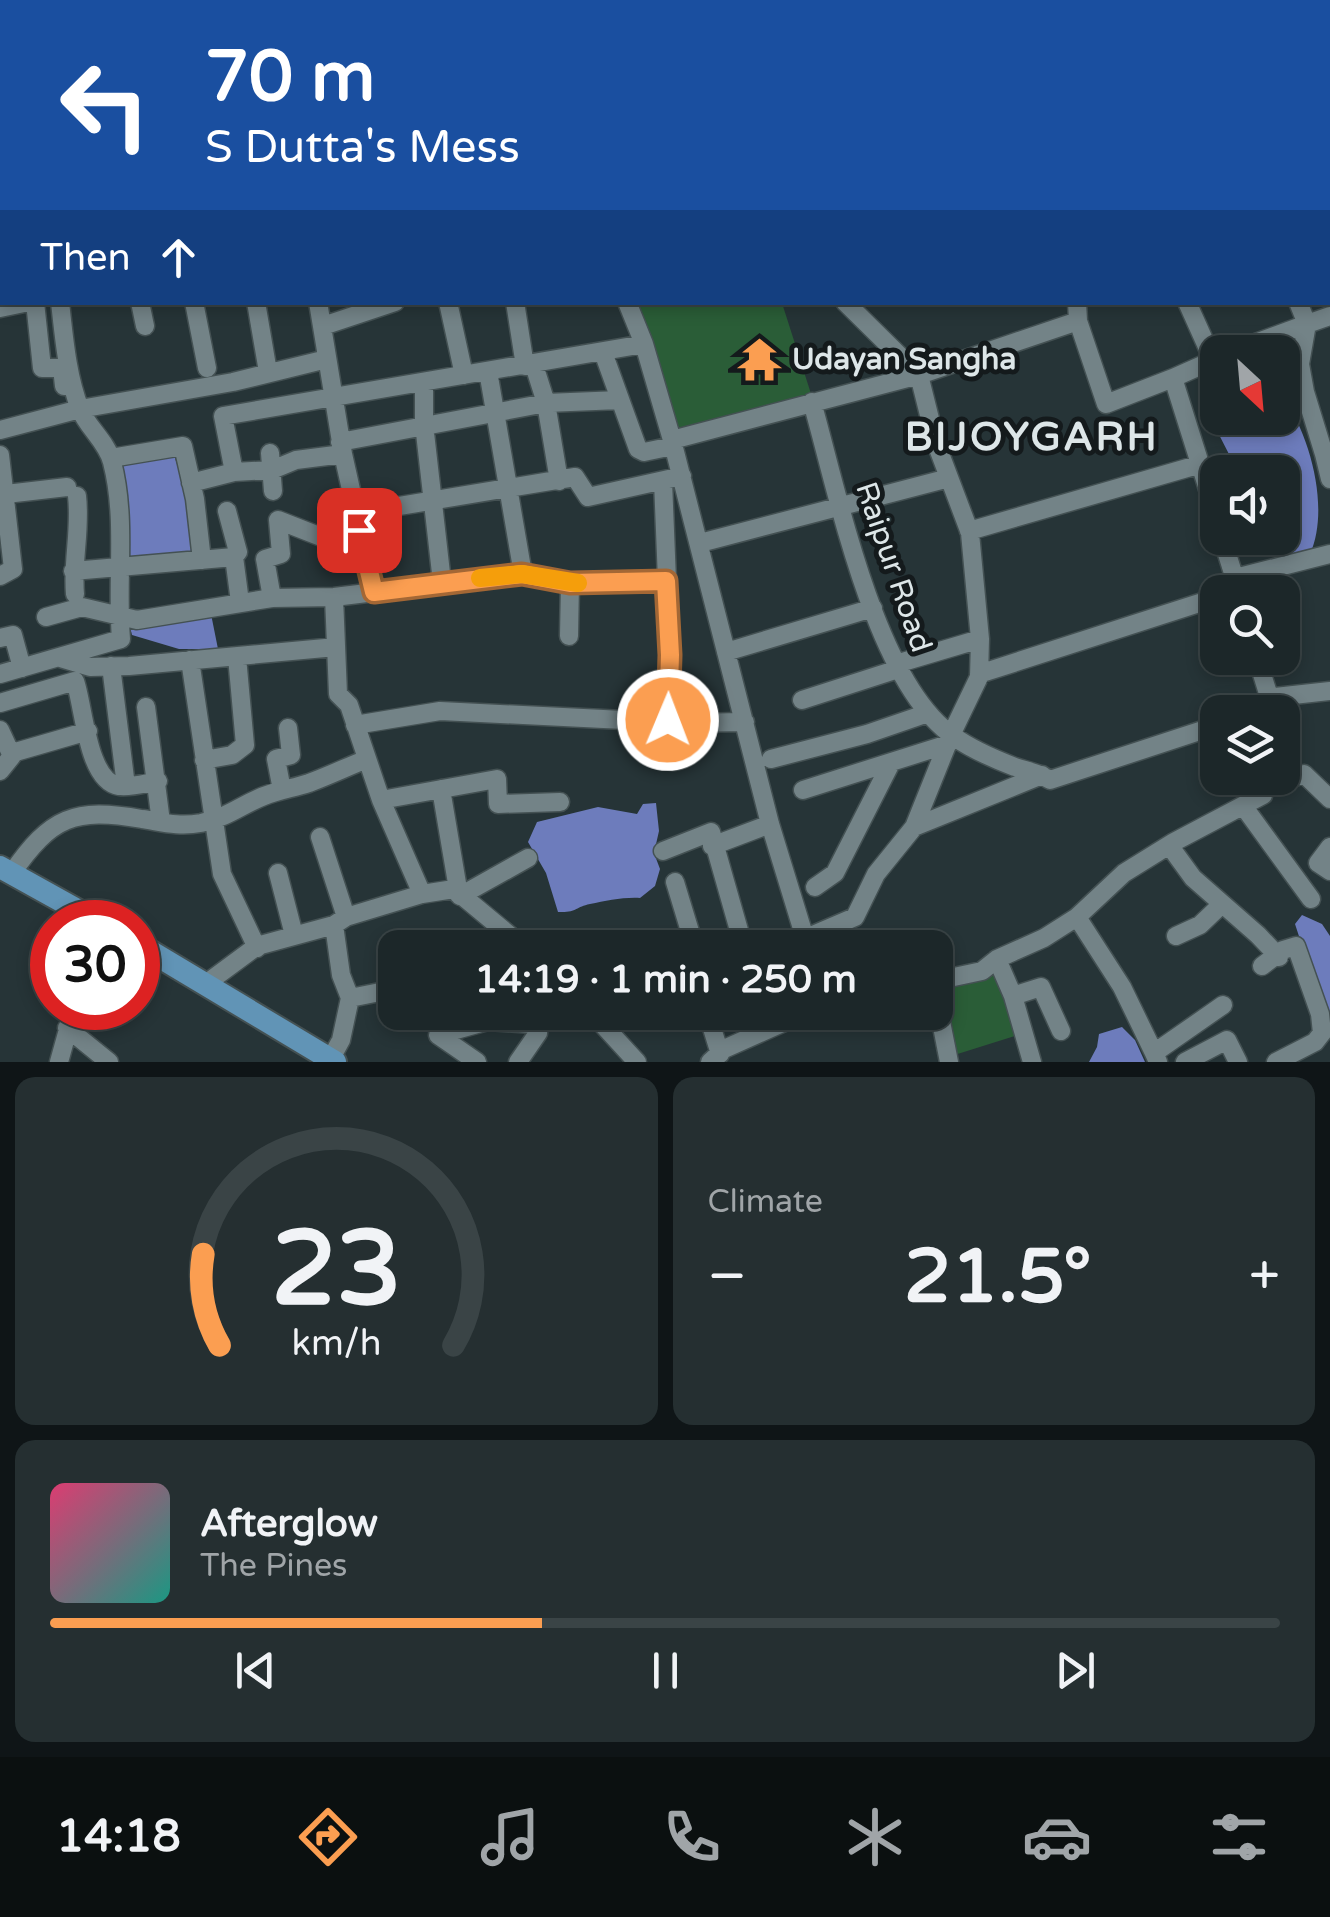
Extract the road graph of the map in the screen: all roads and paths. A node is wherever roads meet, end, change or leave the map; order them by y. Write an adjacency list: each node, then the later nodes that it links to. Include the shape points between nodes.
1 (32, 305): 37 (street, via 42,368 62,368)
2 (60, 305): 37 (street)
3 (141, 305): 17 (street)
4 (195, 305): 26 (street)
5 (257, 305): 28 (street)
6 (318, 305): 18 (street)
7 (381, 305): 18 (street)
8 (449, 305): 30 (street)
9 (516, 305): 24 (street)
10 (628, 305): 21 (street)
11 (848, 305): 29 (street)
12 (1188, 305): 19 (street)
13 (1299, 305): 16 (street)
14 (1073, 309): 29 (street); 31 (street, via 1106,404)
15 (1330, 316): 16 (street)
16 (1307, 324): 20 (street); 43 (street, via 1300,364 1304,392)
17 (145, 326)
18 (322, 326): 23 (street)
19 (1203, 335)
20 (1277, 335)
21 (644, 344): 22 (street); 41 (street)
22 (604, 352): 24 (street); 34 (street)
23 (327, 359): 28 (street); 33 (street)
24 (530, 366): 27 (street); 35 (street)
25 (1200, 366): 31 (street)
26 (207, 368)
27 (488, 371): 30 (street); 38 (street)
28 (268, 372): 37 (street)
29 (918, 374): 36 (street); 50 (street)
30 (464, 375): 32 (street)
31 (1173, 378): 47 (street)
32 (424, 382): 33 (street); 39 (street)
33 (333, 397): 42 (street); 48 (street, via 223,416)
34 (620, 400): 35 (street); 41 (street, via 641,452)
35 (546, 402): 38 (street); 52 (street)
36 (812, 402): 41 (street); 59 (street, Raipur Road)
37 (74, 411): 40 (street); 45 (street)
38 (497, 413): 39 (street); 55 (street)
39 (424, 424): 42 (street); 58 (street)
40 (0, 430)
41 (672, 443): 49 (street)
42 (342, 448): 46 (street); 61 (street)
43 (1327, 454): 51 (street)
44 (0, 455): 57 (street)
45 (111, 458): 54 (street, via 183,446); 68 (street)
46 (271, 461): 48 (street); 56 (street)
47 (1200, 464): 63 (street)
48 (234, 472): 54 (street)
49 (682, 476): 53 (street); 64 (street)
50 (949, 478): 59 (street); 63 (street)
51 (1330, 480)
52 (559, 481): 53 (street, via 577,478 588,498); 55 (street)
53 (663, 481): 73 (street)
54 (191, 483): 67 (street)
55 (507, 488): 58 (street); 70 (street)
56 (273, 491)
57 (6, 494): 62 (street); 69 (street, via 72,492 79,528)
58 (433, 501): 61 (street); 74 (street)
59 (841, 504): 64 (street); 82 (street, Raipur Road)
60 (227, 511): 66 (street)
61 (358, 521): 76 (street); 79 (street, via 324,538 278,520 281,554 266,559)
62 (3, 525): 72 (street, via 13,570)
63 (969, 531): 87 (street)
64 (700, 543): 89 (street)
65 (1330, 554): 71 (street)
66 (234, 557): 67 (street); 80 (street)
67 (202, 560): 68 (street)
68 (122, 568): 69 (street); 83 (street)
69 (73, 570): 77 (street)
70 (522, 574): 74 (street); 75 (street)
71 (1272, 575)
72 (0, 576)
73 (666, 581): 75 (street); 104 (street)
74 (442, 582): 76 (street)
75 (570, 583): 85 (street)
76 (374, 592): 78 (street)
77 (74, 594)
78 (334, 597): 79 (street); 88 (street)
79 (272, 598): 80 (street)
80 (240, 602): 83 (street, via 137,620)
81 (1200, 602): 97 (street)
82 (874, 608): 89 (street); 93 (street, Raipur Road)
83 (119, 615): 84 (street, via 82,607); 91 (street, via 120,638 114,643)
84 (46, 617)
85 (569, 636)
86 (0, 638): 95 (street, via 13,635)
87 (980, 639): 93 (street); 97 (street)
88 (336, 647): 90 (street); 106 (street, via 338,694)
89 (726, 652): 105 (street)
90 (237, 657): 92 (street); 114 (street, via 245,745)
91 (60, 658): 94 (street); 95 (street)
92 (190, 660): 94 (street); 114 (street)
93 (896, 664): 100 (street, via 892,671); 103 (street, Raipur Road)
94 (112, 666): 121 (street)
95 (22, 668): 96 (street)
96 (0, 674)
97 (979, 674): 111 (street)
98 (1329, 694): 99 (street)
99 (1300, 696)
100 (802, 700)
101 (0, 703): 109 (street, via 75,681)
102 (146, 708): 120 (street)
103 (928, 713): 111 (street, Raipur Road); 113 (street)
104 (668, 720): 105 (street); 106 (street, via 440,711)
105 (745, 722): 132 (street)
106 (356, 725): 115 (street)
107 (288, 728): 123 (street, via 291,755 276,758)
108 (0, 730): 112 (street)
109 (88, 731): 112 (street); 121 (street, via 107,782)
110 (1200, 731): 118 (street, via 1050,780)
111 (950, 740): 116 (street); 118 (street, Raipur Road); 133 (street)
112 (12, 754): 117 (street)
113 (771, 759)
114 (204, 760): 130 (street)
115 (366, 760): 123 (street); 127 (street)
116 (891, 762): 124 (street); 144 (street, via 835,873)
117 (0, 771)
118 (1042, 775): 133 (street)
119 (1300, 775): 126 (street)
120 (158, 781): 121 (street); 131 (street)
121 (126, 786)
122 (441, 789): 127 (street); 128 (street, via 497,778 498,804); 146 (street)
123 (282, 790): 130 (street)
124 (804, 790)
125 (1262, 795): 129 (street)
126 (1330, 799)
127 (381, 800): 145 (street)
128 (560, 802)
129 (1244, 807): 135 (street); 147 (street)
130 (213, 819): 131 (street); 159 (street, via 222,874)
131 (161, 822): 140 (street, via 120,814 61,820)
132 (770, 824): 136 (street); 155 (street)
133 (914, 827): 156 (street, via 876,874 855,917)
134 (320, 837): 151 (street)
135 (1169, 845): 149 (street); 150 (street, via 1124,873)
136 (712, 846): 138 (street, via 711,832); 154 (street)
137 (1330, 848): 141 (street, via 1318,863)
138 (663, 851)
139 (528, 858): 146 (street)
140 (6, 870): 148 (main road)
141 (1330, 871)
142 (278, 873): 157 (street)
143 (675, 882): 153 (street)
144 (815, 887)
145 (422, 894): 146 (street, via 454,889); 151 (street)
146 (460, 896): 152 (street)
147 (1312, 899)
148 (60, 900)
149 (1222, 904): 158 (street, via 1200,926); 177 (street, via 1273,959 1296,946 1320,1014 1322,1032)
150 (1077, 917): 161 (street); 179 (street)
151 (340, 921): 157 (street); 166 (street, via 341,975)
152 (502, 930)
153 (690, 930)
154 (738, 930)
155 (803, 930)
156 (831, 930)
157 (294, 935): 159 (street)
158 (1176, 936)
159 (257, 948): 163 (street)
160 (160, 957): 163 (main road)
161 (996, 959): 162 (street, via 982,971); 165 (street)
162 (953, 977)
163 (207, 984): 182 (main road)
164 (378, 992): 166 (street)
165 (1013, 996): 176 (street, via 1041,988); 188 (street)
166 (350, 998): 182 (street)
167 (1223, 1005): 179 (street)
168 (66, 1030): 181 (street)
169 (69, 1030): 183 (street)
170 (455, 1030): 178 (street, via 438,1034)
171 (536, 1030): 185 (street)
172 (608, 1030): 186 (street)
173 (711, 1030): 180 (street)
174 (766, 1030): 180 (street, via 724,1049)
175 (943, 1030): 187 (street)
176 (1061, 1031)
177 (1315, 1042): 191 (street); 192 (street)
178 (449, 1055): 184 (street)
179 (1156, 1057)
180 (717, 1059)
181 (57, 1061)
182 (332, 1061)
183 (109, 1062)
184 (477, 1062)
185 (518, 1062)
186 (637, 1062)
187 (950, 1062)
188 (1032, 1062)
189 (1184, 1062): 190 (street, via 1227,1040)
190 (1238, 1062)
191 (1276, 1062)
192 (1318, 1062)

